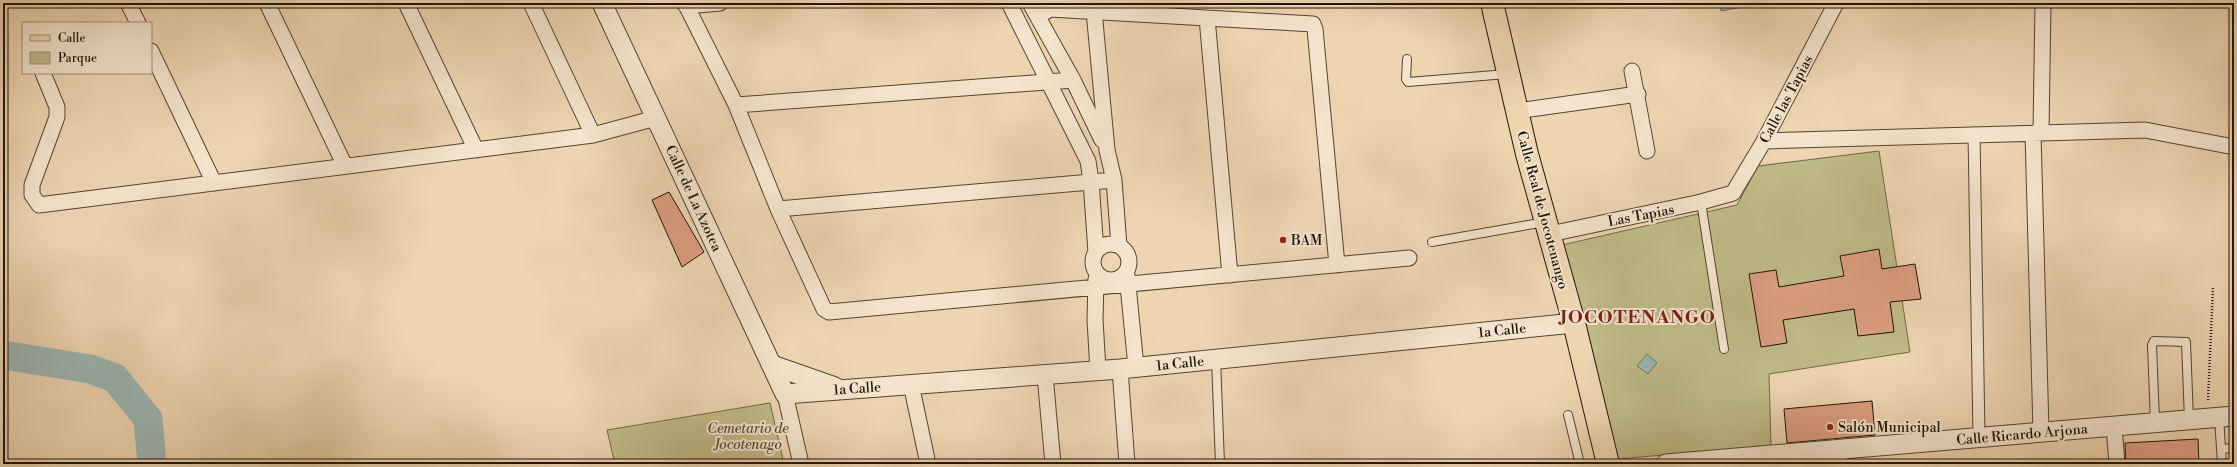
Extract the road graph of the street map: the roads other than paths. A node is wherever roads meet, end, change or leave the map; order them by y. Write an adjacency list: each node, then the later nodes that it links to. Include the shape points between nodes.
1 (128, 3): 16 (street)
2 (267, 3): 36 (street)
3 (406, 3): 33 (street)
4 (531, 3): 30 (street)
5 (602, 3): 27 (street, Calle de La Azotea)
6 (720, 3): 12 (street)
7 (1009, 3): 23 (street)
8 (1030, 3): 13 (street)
9 (1492, 3): 21 (main road, Calle Real de Jocotenango)
10 (1836, 3): 31 (street, Calle las Tapias)
11 (2043, 3): 28 (street)
12 (686, 4): 25 (street)
13 (1046, 9): 14 (street); 22 (street)
14 (1094, 11): 15 (street); 34 (street)
15 (1207, 18): 48 (street, via 1312,24 1316,37); 51 (street)
16 (138, 22)
17 (152, 53): 39 (street)
18 (1407, 59): 21 (lane, via 1408,82)
19 (1632, 71): 24 (street)
20 (43, 74): 39 (street, via 56,107 56,117 32,185 32,195 39,205)
21 (1510, 74): 26 (main road, Calle Real de Jocotenango)
22 (1074, 80): 23 (street); 34 (street)
23 (1048, 82): 25 (street); 38 (street, via 1088,161)
24 (1638, 94): 26 (street); 35 (street)
25 (736, 106): 42 (street)
26 (1517, 111): 43 (main road, Calle Real de Jocotenango)
27 (656, 118): 30 (street); 57 (street, Calle de La Azotea)
28 (2037, 132): 29 (street); 32 (street, via 2145,130); 69 (street)
29 (1974, 133): 31 (street); 70 (street)
30 (593, 135): 33 (street)
31 (1764, 141): 40 (street, Calle las Tapias)
32 (2234, 147)
33 (476, 150): 36 (street)
34 (1107, 150): 37 (street)
35 (1647, 151)
36 (345, 166): 39 (street)
37 (1114, 180): 38 (street); 45 (street)
38 (1091, 181): 42 (street); 46 (street)
39 (214, 183)
40 (1733, 193): 41 (street, Las Tapias)
41 (1702, 202): 43 (street, Las Tapias); 55 (lane)
42 (778, 209): 53 (street, via 824,309 829,312)
43 (1548, 228): 44 (lane); 54 (main road, Calle Real de Jocotenango)
44 (1432, 242)
45 (1119, 246): 46 (street, via 1109,244); 49 (street, via 1128,258)
46 (1096, 252): 50 (street, via 1093,262)
47 (1409, 258): 48 (street)
48 (1337, 264): 51 (street)
49 (1127, 268): 50 (street, via 1115,279 1105,278); 52 (street)
50 (1096, 272): 53 (street)
51 (1230, 275): 52 (street)
52 (1128, 284): 53 (street); 58 (street)
53 (1095, 288): 59 (street)
54 (1574, 323): 56 (street, 1a Calle); 82 (main road, Calle Real de Jocotenango)
55 (1724, 349)
56 (1216, 359): 58 (street, 1a Calle); 80 (lane)
57 (772, 365): 62 (street); 63 (street, Calle de La Azotea)
58 (1128, 368): 59 (street, 1a Calle); 79 (street)
59 (1098, 370): 60 (street, 1a Calle)
60 (1045, 375): 61 (street, 1a Calle); 78 (street)
61 (911, 384): 62 (street, 1a Calle); 77 (street)
62 (842, 389): 63 (street, 1a Calle)
63 (785, 394): 76 (street)
64 (1568, 415): 81 (lane)
65 (2220, 417): 66 (street, Calle Ricardo Arjona); 72 (lane)
66 (2189, 420): 67 (street, Calle Ricardo Arjona); 67 (lane, via 2186,342 2154,342 2152,345)
67 (2155, 422): 68 (street, Calle Ricardo Arjona)
68 (2114, 426): 69 (street, Calle Ricardo Arjona); 84 (street)
69 (2041, 432): 70 (street, Calle Ricardo Arjona)
70 (1979, 437): 73 (street, Calle Ricardo Arjona)
71 (2234, 448): 72 (lane)
72 (2221, 449): 85 (lane)
73 (1840, 457): 74 (street, Calle Ricardo Arjona)
74 (1729, 461): 75 (street, Calle Ricardo Arjona)
75 (1698, 463): 83 (street, Calle Ricardo Arjona)
76 (800, 464)
77 (928, 464)
78 (1053, 464)
79 (1127, 464)
80 (1220, 464)
81 (1580, 464)
82 (1608, 464)
83 (1666, 464)
84 (2117, 464)
85 (2222, 464)

